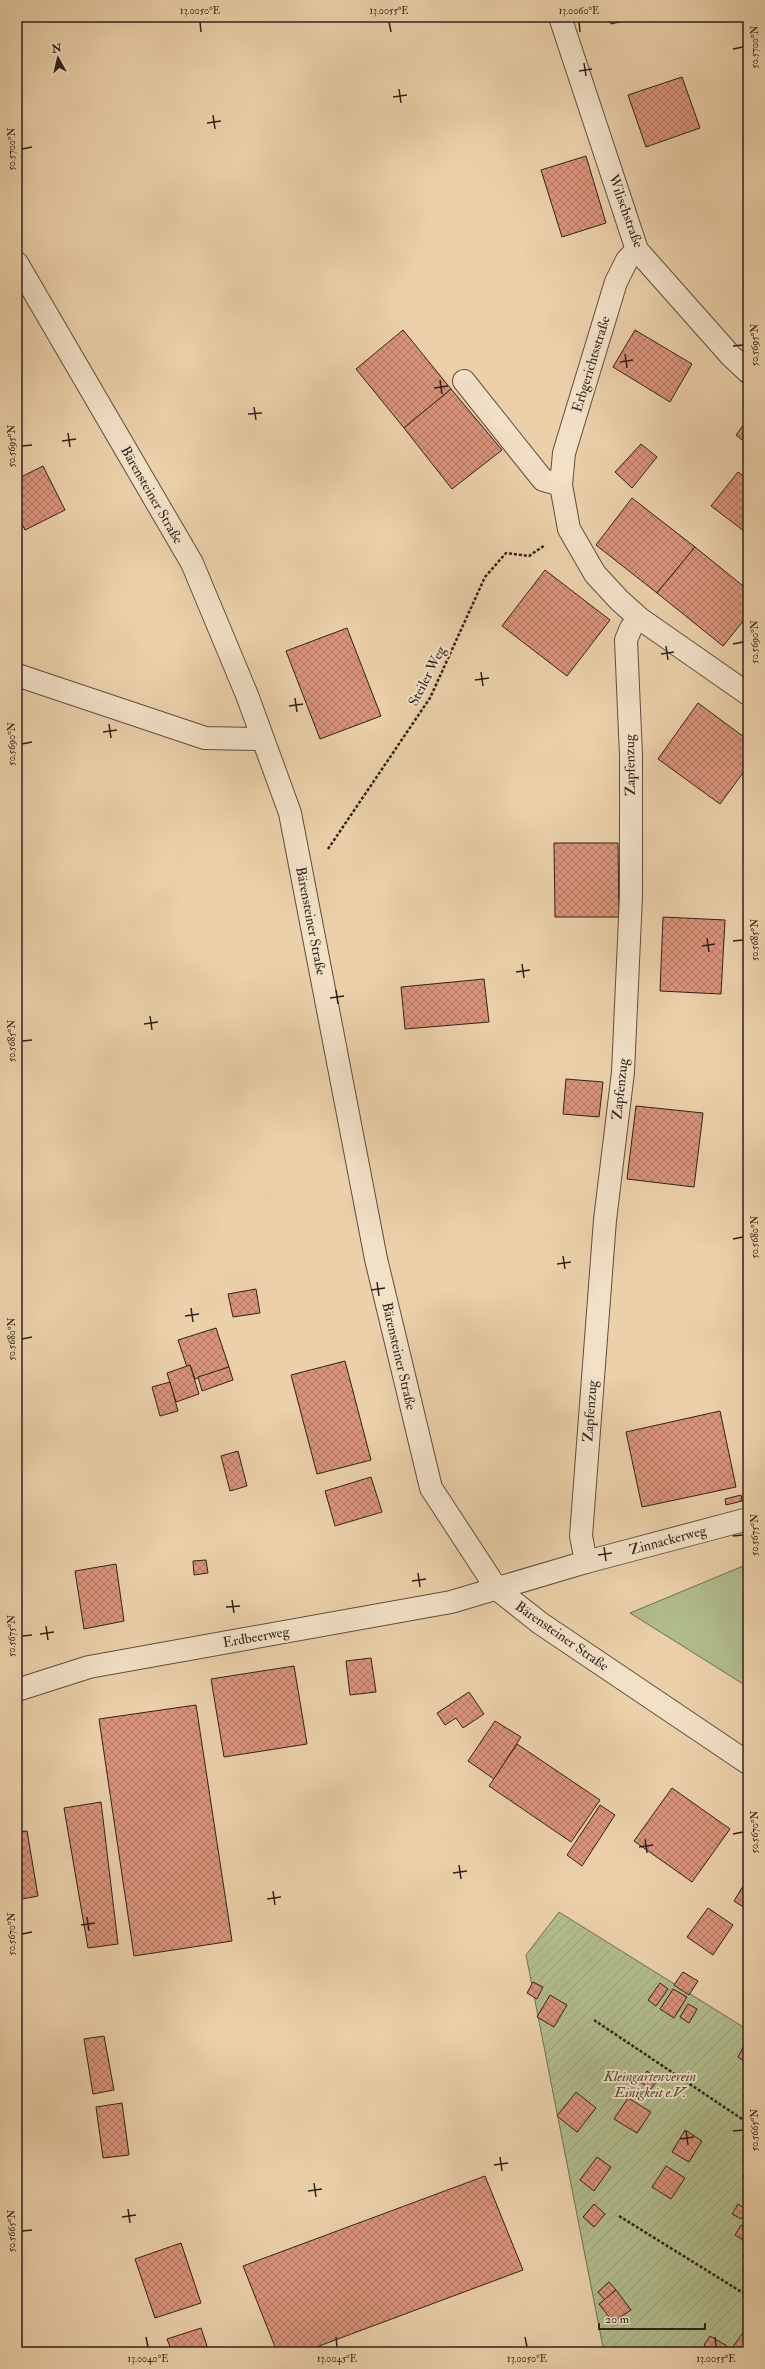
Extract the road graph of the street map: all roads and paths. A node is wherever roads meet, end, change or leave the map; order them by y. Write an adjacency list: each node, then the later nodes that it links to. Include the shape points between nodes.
1 (560, 17): 2 (street, Wilischstraße)
2 (637, 250): 4 (street, Wilischstraße); 6 (street, Erbgerichtsstraße, via 627,260 616,282 564,453)
3 (17, 263): 11 (street, Bärensteiner Straße, via 192,563 247,695)
4 (748, 372)
5 (464, 380): 6 (street, via 543,480)
6 (561, 485): 7 (street, Erbgerichtsstraße)
7 (569, 529): 8 (street, Erbgerichtsstraße, via 595,574); 12 (path, Steiler Weg, via 529,556 506,553 485,577 430,698)
8 (639, 618): 10 (street, Erbgerichtsstraße); 14 (street, Zapfenzug, via 626,640 631,756 631,896 623,1072 605,1220 581,1536)
9 (17, 675): 11 (street, via 205,738)
10 (748, 694)
11 (262, 739): 12 (street, Bärensteiner Straße, via 290,813)
12 (304, 884): 15 (street, Bärensteiner Straße, via 376,1259 431,1488)
13 (748, 1518): 14 (street, Zinnackerweg)
14 (586, 1562): 15 (street, Zinnackerweg)
15 (497, 1589): 16 (street, Erdbeerweg, via 451,1602 89,1667); 17 (street, Bärensteiner Straße, via 540,1623)
16 (17, 1690)
17 (748, 1763)
18 (594, 2020): 19 (path)
19 (748, 2123)
20 (619, 2216): 21 (path)
21 (748, 2296)

